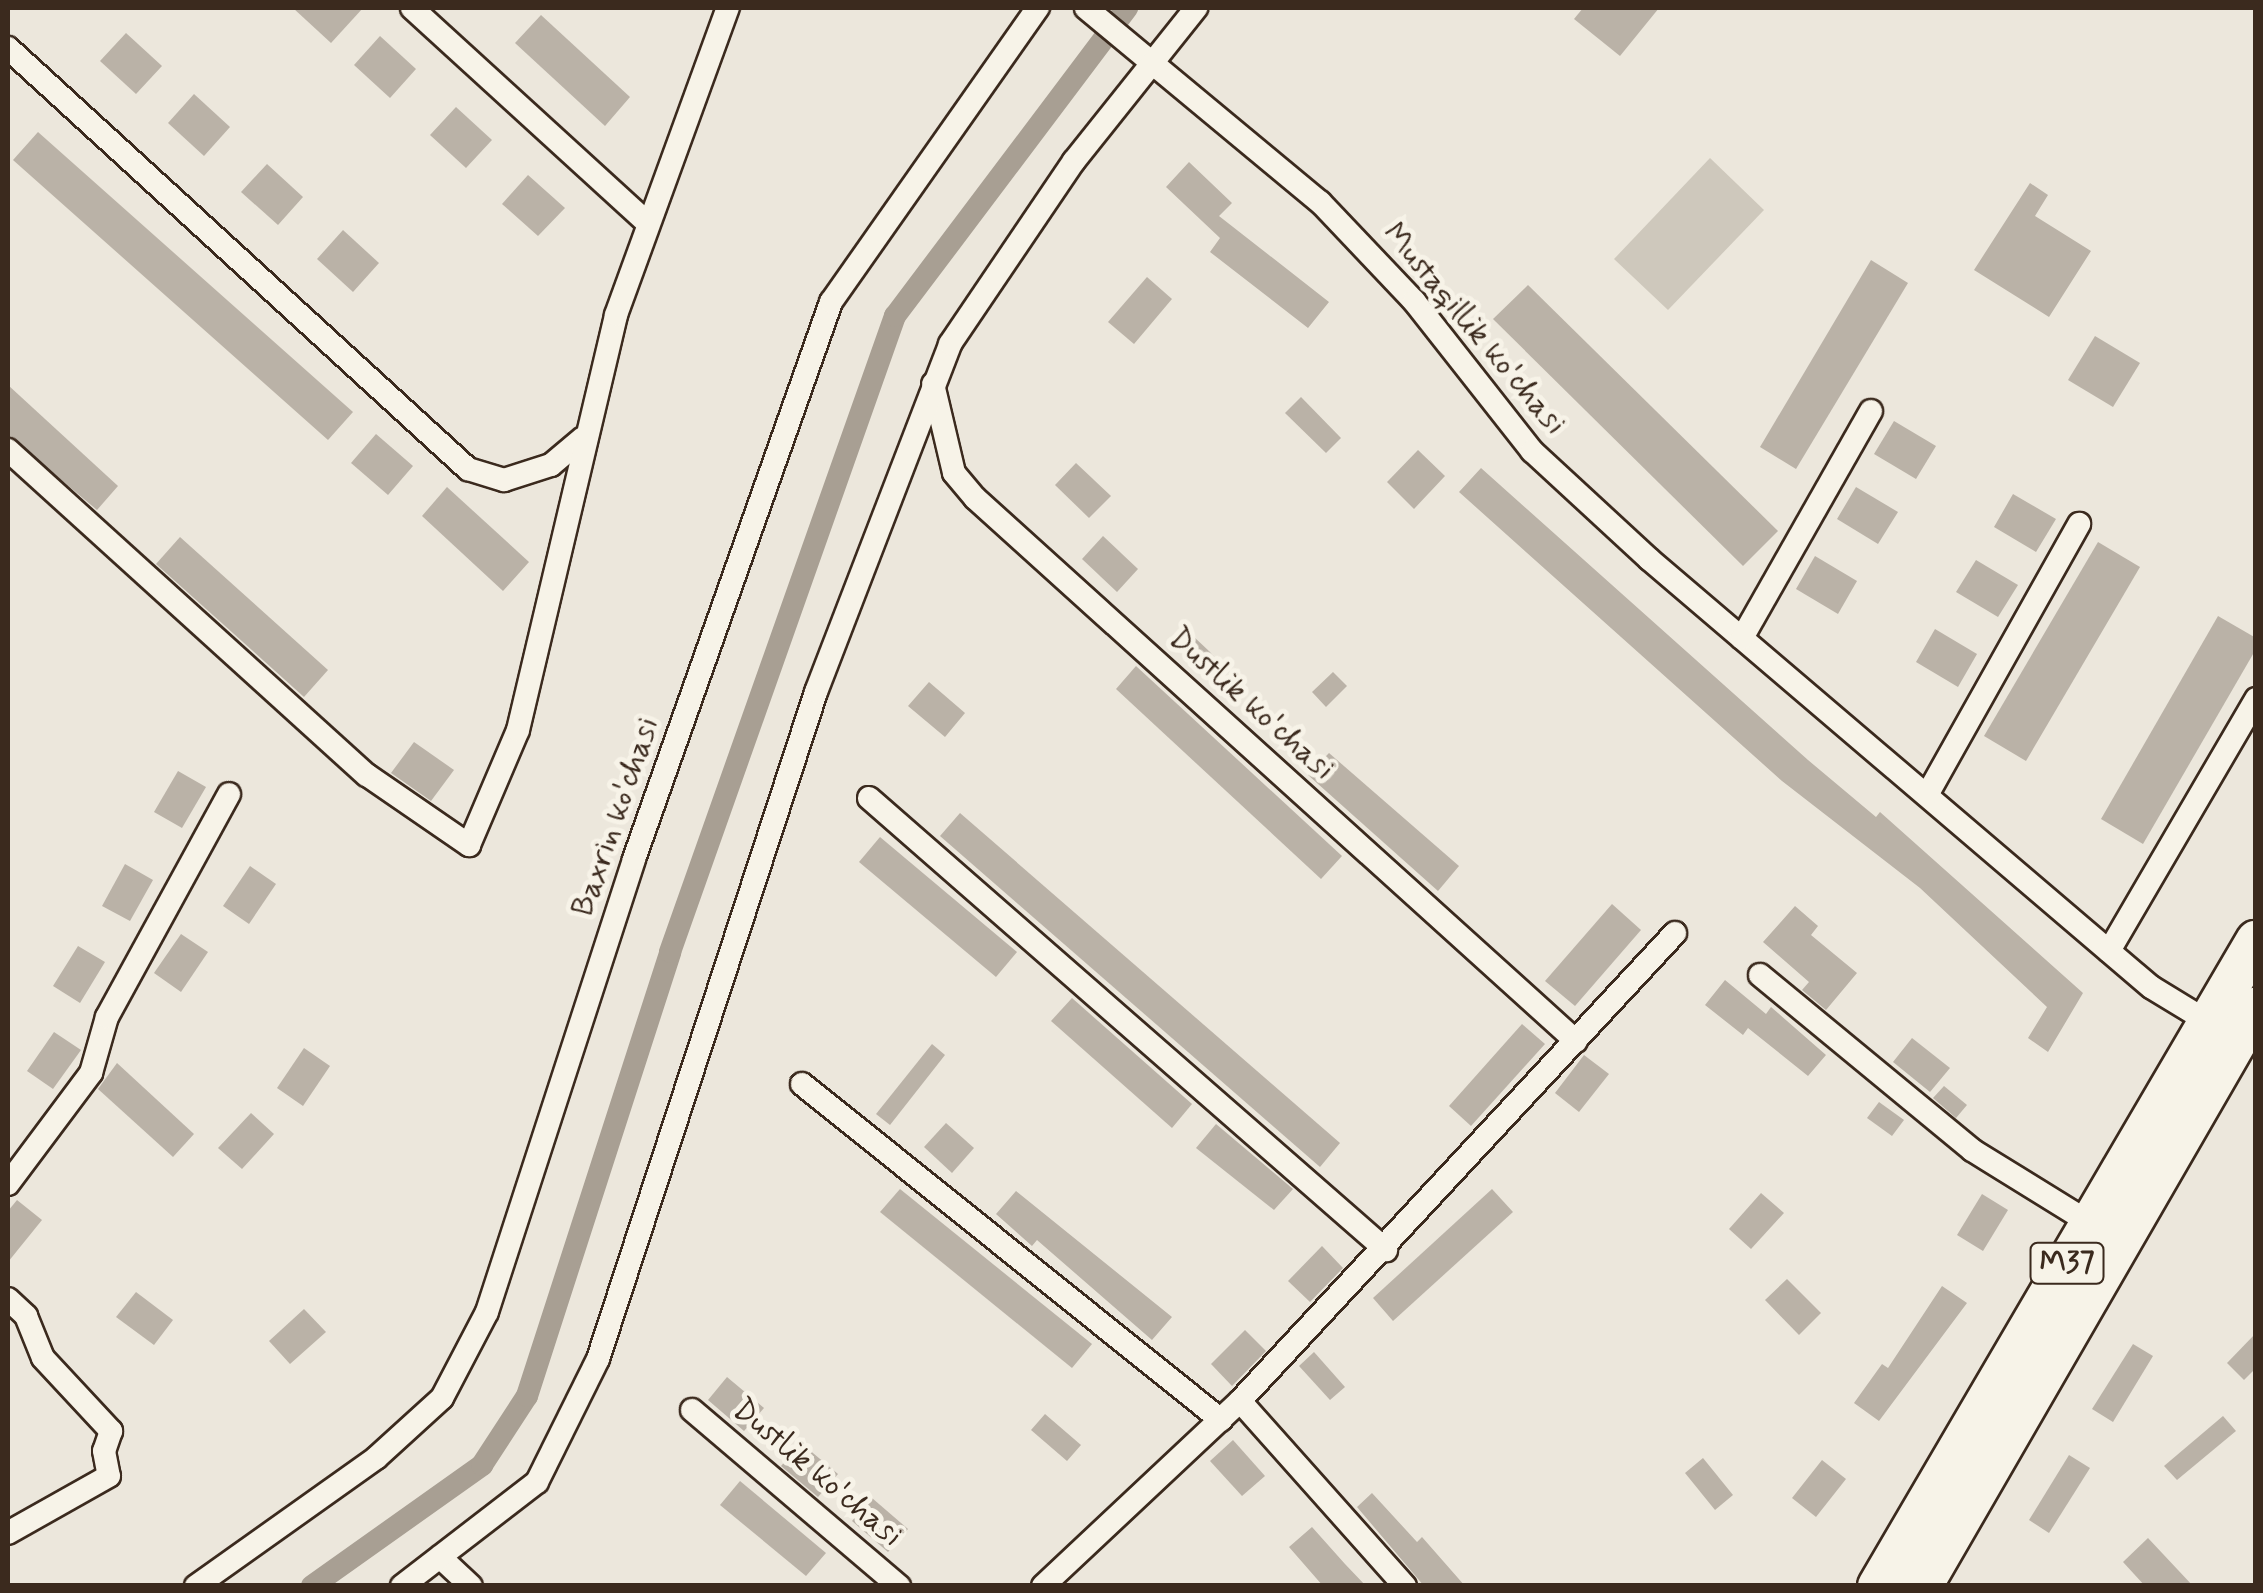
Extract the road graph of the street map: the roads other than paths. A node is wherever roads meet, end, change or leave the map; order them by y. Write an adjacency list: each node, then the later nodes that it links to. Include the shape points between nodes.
1 (412, 8): 8 (street)
2 (728, 8): 8 (street)
3 (1038, 8): 36 (street, Baxrin ko'chasi, via 831,302 634,859 487,1312 442,1398 376,1458)
4 (1086, 8): 7 (street, Mustaqillik ko'chasi)
5 (1196, 8): 7 (street)
6 (8, 48): 11 (street, via 468,469 504,480 552,465)
7 (1158, 63): 9 (street, via 1074,161 950,344); 14 (street, Mustaqillik ko'chasi, via 1320,202 1414,301 1532,450)
8 (646, 222): 11 (street)
9 (933, 384): 25 (street, Dustlik ko'chasi, via 954,473 975,498); 35 (street, via 816,692 598,1359 537,1482)
10 (1871, 410): 14 (street)
11 (583, 438): 12 (street, via 518,730 469,845 367,775)
12 (8, 450)
13 (2079, 524): 17 (street)
14 (1742, 638): 17 (street, Mustaqillik ko'chasi)
15 (2256, 698): 21 (street)
16 (229, 794): 27 (street, via 108,1017 92,1073)
17 (1927, 795): 21 (street, Mustaqillik ko'chasi)
18 (869, 798): 29 (street)
19 (1675, 932): 25 (street)
20 (2256, 940): 24 (highway, M37)
21 (2109, 951): 24 (street, Mustaqillik ko'chasi)
22 (1760, 975): 28 (street, via 1972,1150)
23 (2256, 1008): 43 (highway, M37)
24 (2210, 1023): 28 (highway, M37)
25 (1576, 1041): 29 (street)
26 (802, 1084): 33 (street)
27 (8, 1184)
28 (2090, 1223): 42 (highway, M37)
29 (1386, 1250): 31 (street)
30 (8, 1299): 34 (street, via 26,1316 43,1358 111,1431 104,1451 108,1476)
31 (1240, 1401): 33 (street); 41 (street)
32 (692, 1410): 39 (street, Dustlik ko'chasi)
33 (1221, 1420): 40 (street)
34 (8, 1533)
35 (440, 1557): 37 (street); 38 (street)
36 (196, 1586)
37 (402, 1586)
38 (471, 1586)
39 (899, 1586)
40 (1043, 1586)
41 (1405, 1586)
42 (1878, 1586)
43 (1922, 1586)

